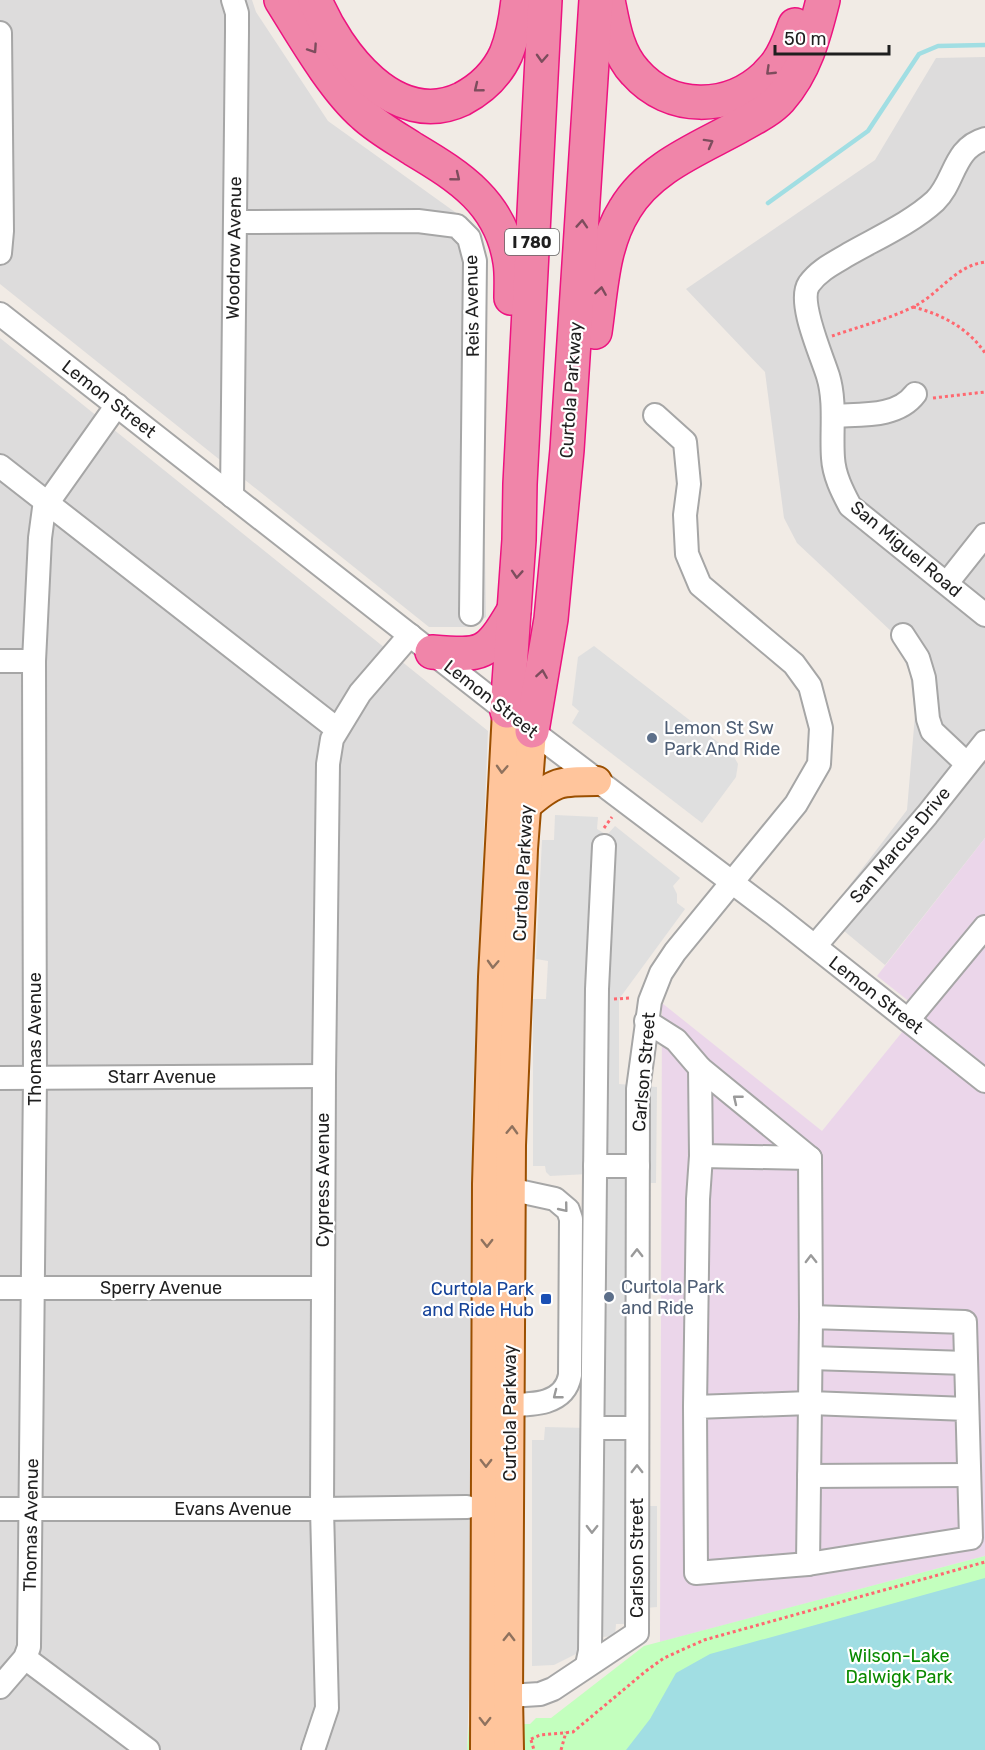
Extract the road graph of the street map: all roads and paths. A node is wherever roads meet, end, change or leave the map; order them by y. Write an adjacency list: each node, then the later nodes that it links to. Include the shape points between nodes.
1 (233, 0): 12 (street, Woodrow Avenue, via 237,13)
2 (281, 0): 22 (highway, one-way to 22, via 342,91 364,115 450,171 476,192 492,212 511,263 513,362)
3 (315, 0): 4 (highway, one-way to 3, via 506,54 493,75 475,92 450,104 426,106 403,101 365,77 344,51)
4 (518, 0)
5 (545, 0): 22 (highway, Curtola Parkway / I 780, one-way to 22)
6 (596, 0): 25 (highway, Curtola Parkway / I 780, one-way to 6)
7 (608, 0): 8 (highway, one-way to 7, via 777,64 755,86 715,102 671,97 634,72 622,52)
8 (803, 0)
9 (823, 0): 25 (highway, one-way to 9, via 584,406 605,264 624,209 644,184 664,168 760,115 779,100 806,57)
10 (0, 33): 13 (street)
11 (985, 139): 17 (street, San Miguel Road, via 964,151 936,200 906,222 820,271 807,286 806,300)
12 (235, 222): 27 (street, Woodrow Avenue); 32 (street, Reis Avenue, via 418,221 457,226 469,238 475,261)
13 (0, 253)
14 (985, 262): 15 (path, via 952,276)
15 (913, 307): 17 (path); 18 (path, via 958,326)
16 (0, 314): 21 (street, Lemon Street)
17 (817, 341): 24 (street, San Miguel Road, via 830,380)
18 (985, 353)
19 (985, 392): 20 (path)
20 (913, 398): 24 (street, via 890,411)
21 (117, 405): 27 (street, Lemon Street); 28 (street, Thomas Avenue)
22 (523, 415): 31 (highway, Curtola Parkway / I 780, one-way to 31)
23 (655, 415): 47 (street, Carlson Street, via 685,442 689,484 685,515 687,554 700,585 794,664 810,686 821,728 819,764 796,804)
24 (833, 416): 30 (street, San Miguel Road, via 833,461 850,506)
25 (567, 450): 40 (highway, Curtola Parkway / I 780, one-way to 25, via 550,619)
26 (0, 466): 28 (street)
27 (232, 496): 35 (street, Lemon Street)
28 (48, 503): 37 (street, Thomas Avenue, via 40,538); 39 (street)
29 (985, 535): 30 (street)
30 (947, 583): 33 (street, San Miguel Road)
31 (515, 609): 35 (highway, via 489,646 470,655); 38 (highway, Curtola Parkway / I 780)
32 (471, 614)
33 (985, 615)
34 (903, 635): 42 (street, via 918,658 924,678 932,732)
35 (421, 643): 38 (street, Lemon Street); 39 (street, Cypress Avenue, via 360,693)
36 (0, 661): 37 (street)
37 (34, 661): 55 (street, Thomas Avenue)
38 (507, 711): 40 (street, Lemon Street); 61 (main road, Curtola Parkway, one-way to 61, via 493,977)
39 (337, 729): 53 (street, Cypress Avenue, via 328,764)
40 (532, 731): 43 (street, Lemon Street); 44 (main road, Curtola Parkway)
41 (985, 742): 42 (street, San Marcus Drive)
42 (967, 764): 49 (street, San Marcus Drive)
43 (597, 781): 44 (main road, via 567,781 548,787); 47 (street, Lemon Street)
44 (526, 806): 61 (main road, Curtola Parkway, one-way to 44, via 516,1006)
45 (612, 817): 46 (path)
46 (603, 839): 59 (street)
47 (733, 884): 49 (street, Lemon Street); 51 (street, Carlson Street, via 661,973)
48 (985, 927): 50 (street)
49 (815, 946): 50 (street, Lemon Street)
50 (908, 1020): 56 (street, Lemon Street)
51 (646, 1021): 52 (street, via 676,1040); 60 (street, Carlson Street, via 638,1089)
52 (699, 1068): 57 (street); 58 (street, one-way to 52)
53 (324, 1076): 55 (street, Starr Avenue); 64 (street, Cypress Avenue)
54 (0, 1078): 55 (street, Starr Avenue)
55 (35, 1078): 63 (street, Thomas Avenue)
56 (985, 1081)
57 (701, 1156): 58 (street); 70 (street)
58 (810, 1158): 65 (street, one-way to 58)
59 (595, 1166): 60 (street); 72 (street)
60 (638, 1166): 73 (street, Carlson Street, one-way to 60)
61 (499, 1187): 69 (main road, Curtola Parkway); 69 (street, one-way to 69, via 555,1198 568,1210 571,1219 568,1385 548,1402)
62 (0, 1288): 63 (street, Sperry Avenue)
63 (33, 1288): 64 (street, Sperry Avenue); 78 (street, Thomas Avenue)
64 (323, 1288): 79 (street, Cypress Avenue)
65 (812, 1317): 66 (street); 67 (street, via 965,1322)
66 (811, 1358): 67 (street); 68 (street)
67 (966, 1363): 71 (street)
68 (810, 1403): 70 (street); 71 (street); 75 (street)
69 (499, 1405): 82 (main road, Curtola Parkway, one-way to 82); 86 (main road, Curtola Parkway, one-way to 69)
70 (695, 1407): 81 (street, via 696,1573)
71 (967, 1409): 74 (street)
72 (594, 1428): 73 (street); 84 (street, one-way to 84)
73 (637, 1428): 84 (street, Carlson Street, one-way to 73, via 637,1633)
74 (969, 1475): 75 (street); 81 (street, via 971,1538)
75 (809, 1476): 81 (street)
76 (467, 1507): 79 (street, Evans Avenue)
77 (0, 1509): 78 (street, Evans Avenue)
78 (31, 1509): 79 (street, Evans Avenue); 83 (street, Thomas Avenue, via 29,1647)
79 (322, 1509): 89 (street, Cypress Avenue, via 327,1708)
80 (985, 1562): 87 (path, via 704,1640 664,1658 573,1732)
81 (808, 1564)
82 (485, 1650): 86 (main road, via 499,1687); 90 (main road, Curtola Parkway, one-way to 90)
83 (25, 1658): 85 (street); 88 (street)
84 (587, 1665): 86 (street, Carlson Street, via 554,1689)
85 (0, 1687)
86 (508, 1696): 91 (main road, Curtola Parkway)
87 (566, 1732): 92 (path, via 531,1739); 93 (path)
88 (148, 1750)
89 (313, 1750)
90 (485, 1750)
91 (509, 1750)
92 (534, 1750)
93 (561, 1750)

